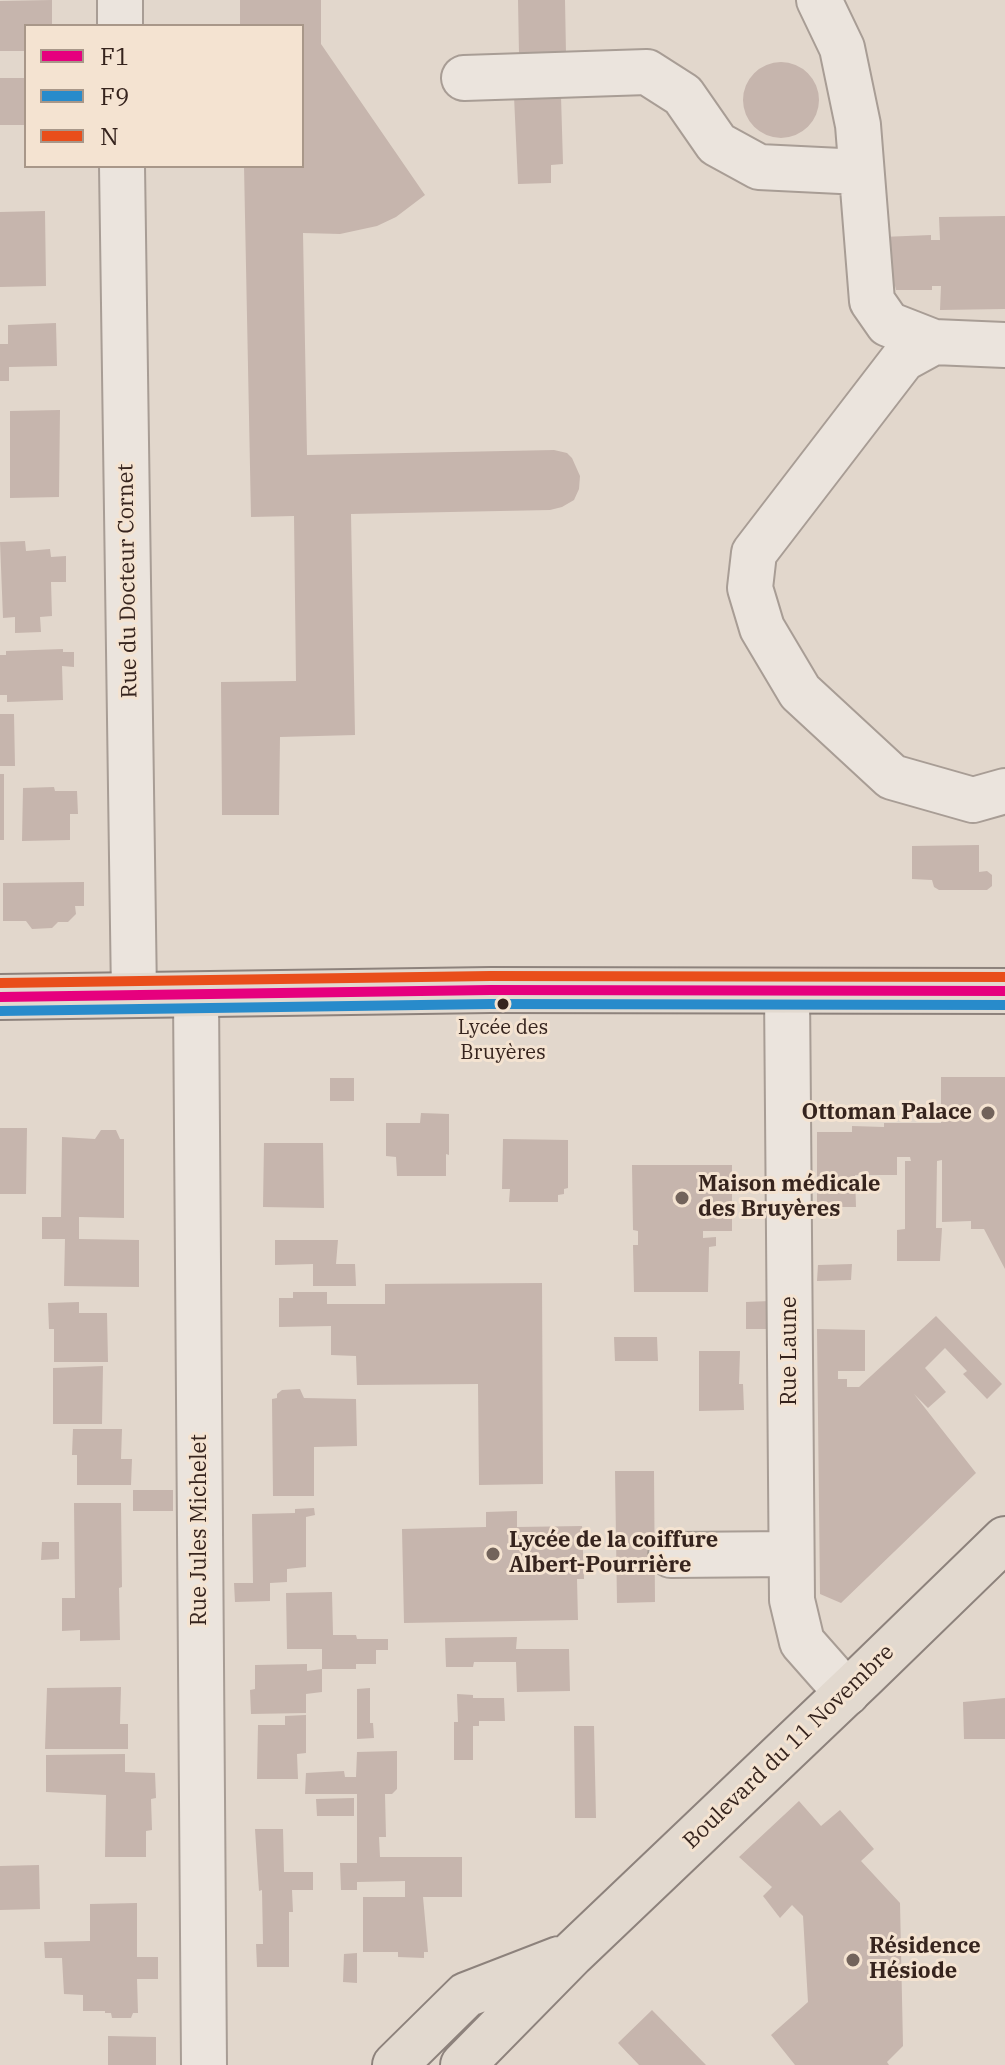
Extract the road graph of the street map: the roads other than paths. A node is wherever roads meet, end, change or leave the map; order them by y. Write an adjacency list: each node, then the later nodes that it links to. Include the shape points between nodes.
1 (120, 0): 3 (street)
2 (819, 0): 6 (street, via 842,48 858,125)
3 (120, 24)
4 (464, 78): 6 (street, via 647,72 683,95 717,144 759,167)
5 (122, 168): 12 (street, Rue du Docteur Cornet)
6 (861, 172): 7 (street, via 872,301 888,324)
7 (934, 342): 8 (street); 9 (street, via 903,359 754,553 750,588 762,628 800,692 892,777 973,800)
8 (1005, 345)
9 (1005, 791)
10 (787, 991): 11 (main road); 13 (main road); 16 (street, Rue Laune)
11 (1005, 991)
12 (134, 995): 13 (main road); 14 (main road)
13 (196, 996): 20 (street, Rue Jules Michelet)
14 (0, 997)
15 (1005, 1539): 18 (main road, Boulevard du 11 Novembre)
16 (791, 1554): 17 (street); 18 (street, Rue Laune, via 792,1600 802,1642)
17 (671, 1555)
18 (847, 1693): 19 (main road, Boulevard du 11 Novembre)
19 (572, 1954): 21 (main road, Boulevard du 11 Novembre, via 466,1995); 22 (main road, Boulevard du 11 Novembre)
20 (204, 2065)
21 (395, 2065)
22 (463, 2065)

